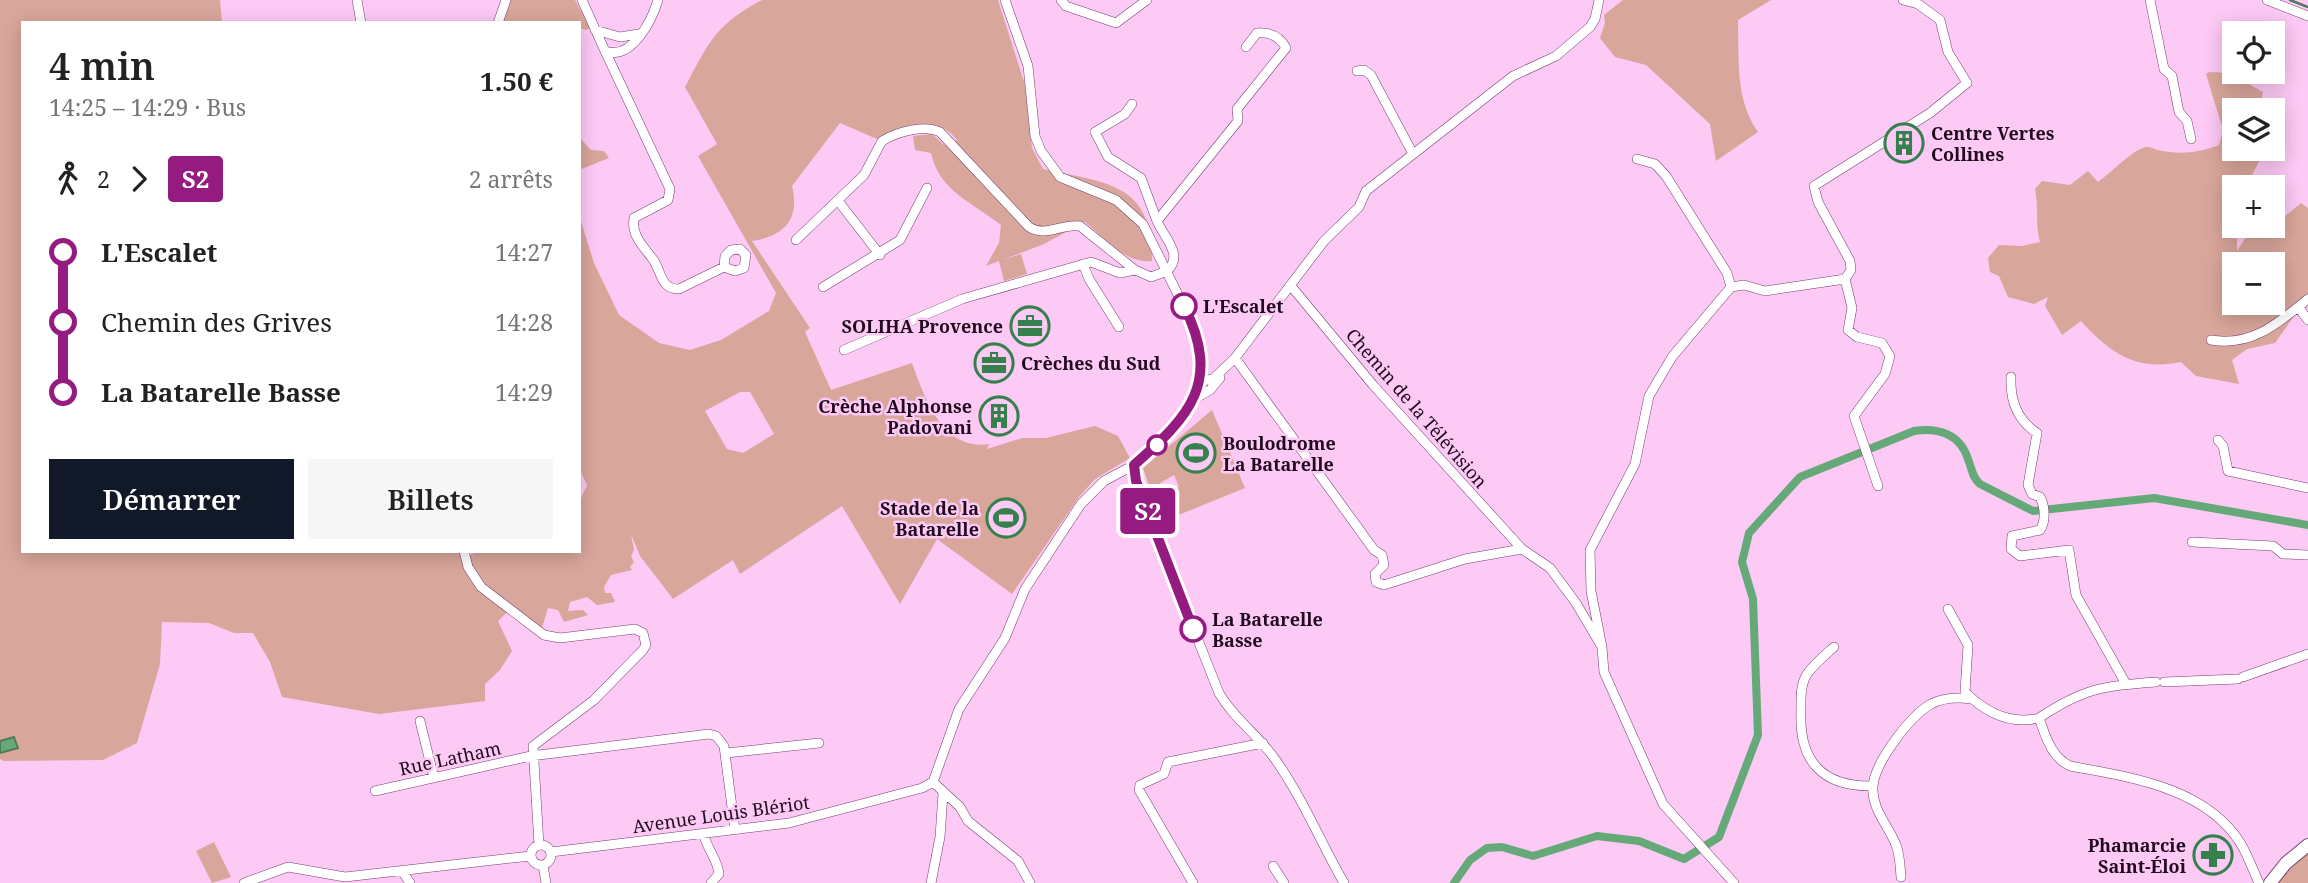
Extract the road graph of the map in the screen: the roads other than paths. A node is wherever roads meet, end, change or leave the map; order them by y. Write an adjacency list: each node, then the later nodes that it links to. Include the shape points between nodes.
1 (506, 0): 14 (street)
2 (582, 0): 15 (street)
3 (658, 0): 16 (street, via 652,20)
4 (1005, 0): 36 (street, via 1028,66 1035,136 1049,166 1060,177 1130,210 1143,224)
5 (1061, 0): 6 (street, via 1066,6 1116,23)
6 (1147, 0)
7 (1599, 0): 26 (street, via 1590,27 1556,56 1513,76 1420,152)
8 (1903, 0): 37 (street, via 1918,4 1940,20 1948,52 1967,83 1930,113 1814,186 1850,261)
9 (2150, 0): 25 (street, via 2164,69 2172,76 2179,112 2187,121)
10 (2267, 0): 12 (street)
11 (360, 1): 13 (street)
12 (2308, 16)
13 (360, 21)
14 (499, 21)
15 (596, 30): 17 (street); 20 (street)
16 (640, 34): 18 (street); 21 (street)
17 (609, 35): 18 (street); 20 (street)
18 (620, 37): 21 (street)
19 (1246, 47): 30 (street, via 1257,33 1263,33 1273,34 1286,48 1237,109 1238,121)
20 (604, 48): 21 (street); 23 (street)
21 (624, 50): 23 (street)
22 (1357, 71): 26 (street, via 1370,75)
23 (618, 77): 34 (street, via 670,189 668,200 634,218 642,249 652,258 665,286 672,289)
24 (1132, 104): 30 (street, via 1125,114 1095,132 1108,157 1141,178)
25 (2191, 139)
26 (1412, 152): 39 (street, via 1366,191 1359,206 1324,241)
27 (1637, 159): 40 (street, via 1655,164 1666,176 1727,273)
28 (927, 188): 32 (street, via 900,240)
29 (839, 202): 31 (street); 32 (street); 35 (street, via 864,176 882,141 909,131 933,129 1029,228 1046,233 1069,224 1080,226)
30 (1157, 221): 36 (street, via 1175,252)
31 (796, 240)
32 (880, 254): 38 (street)
33 (1083, 264): 35 (street, via 1095,261 1120,273); 44 (street); 46 (street, via 962,299)
34 (724, 267)
35 (1135, 270): 36 (street, via 1151,277)
36 (1167, 271): 49 (street, via 1197,335)
37 (1845, 279): 40 (street, via 1765,291 1744,285); 53 (street, via 1852,308 1849,330 1857,337 1882,343 1890,356 1885,374 1854,416)
38 (823, 286)
39 (1291, 286): 47 (street); 56 (street, Chemin de la Télévision)
40 (1731, 287): 60 (street, via 1672,357 1649,397 1635,464 1590,550 1591,591)
41 (2308, 299): 42 (street)
42 (2298, 307): 43 (street); 45 (street, via 2252,338 2229,343)
43 (2308, 320)
44 (1119, 327)
45 (2211, 340)
46 (844, 350)
47 (1232, 362): 49 (street, via 1208,382); 50 (street, via 1210,390); 56 (street, via 1384,561 1376,582 1384,585 1465,559)
48 (2011, 377): 63 (street, via 2018,415 2037,433 2028,485 2032,494 2040,496 2044,516 2040,530 2012,536 2011,549 2020,556 2069,550 2076,594)
49 (1197, 382): 50 (street)
50 (1194, 399): 52 (street, via 1179,424)
51 (2218, 440): 54 (street, via 2228,471)
52 (1134, 465): 68 (street, via 1136,481 1219,693 1240,723); 72 (street, via 1104,481 1081,504 1025,589 1004,638 959,709)
53 (1878, 486)
54 (2308, 488)
55 (2192, 542): 58 (street, via 2273,546 2283,554)
56 (1522, 550): 60 (street, Chemin de la Télévision, via 1550,568 1567,588)
57 (464, 553): 70 (street, via 481,587 544,635 560,638 635,629 646,639 643,650 594,700 542,737)
58 (2308, 555)
59 (1948, 609): 64 (street, via 1968,645 1965,692)
60 (1602, 647): 95 (street, via 1604,672 1663,804)
61 (1834, 647): 73 (street, via 1806,676 1801,689 1802,744 1811,762 1827,776 1842,783)
62 (2308, 654): 63 (street, via 2240,678)
63 (2126, 684): 65 (street, via 2095,687)
64 (1972, 699): 65 (street, via 1999,717); 73 (street, via 1956,697 1926,708 1887,750)
65 (2039, 719): 96 (street, via 2059,761 2171,791 2203,805 2241,843)
66 (420, 721): 71 (street)
67 (819, 743): 69 (street)
68 (1262, 743): 92 (street, via 1168,762 1164,774 1140,785 1158,826); 94 (street, via 1281,768)
69 (726, 753): 70 (street, Rue Latham, via 721,741 709,734); 76 (street)
70 (531, 756): 71 (street, Rue Latham); 78 (street)
71 (434, 778): 74 (street, Rue Latham)
72 (933, 782): 75 (street); 76 (street, Avenue Louis Blériot, via 789,823)
73 (1873, 786): 85 (street, via 1881,817 1895,843)
74 (375, 790)
75 (943, 793): 90 (street); 91 (street, via 968,821 1018,860)
76 (735, 830): 77 (street, Avenue Louis Blériot)
77 (704, 835): 80 (street, Avenue Louis Blériot); 89 (street, via 719,874)
78 (539, 845): 80 (street); 81 (street)
79 (2308, 845): 97 (street)
80 (551, 852): 82 (street)
81 (528, 856): 82 (street); 84 (street)
82 (542, 865): 88 (street)
83 (1273, 866): 93 (street)
84 (402, 871): 86 (street, via 345,877 288,867); 87 (street)
85 (1901, 877)
86 (244, 883)
87 (411, 883)
88 (546, 883)
89 (711, 883)
90 (931, 883)
91 (1030, 883)
92 (1193, 883)
93 (1284, 883)
94 (1344, 883)
95 (1734, 883)
96 (2259, 883)
97 (2270, 883)

